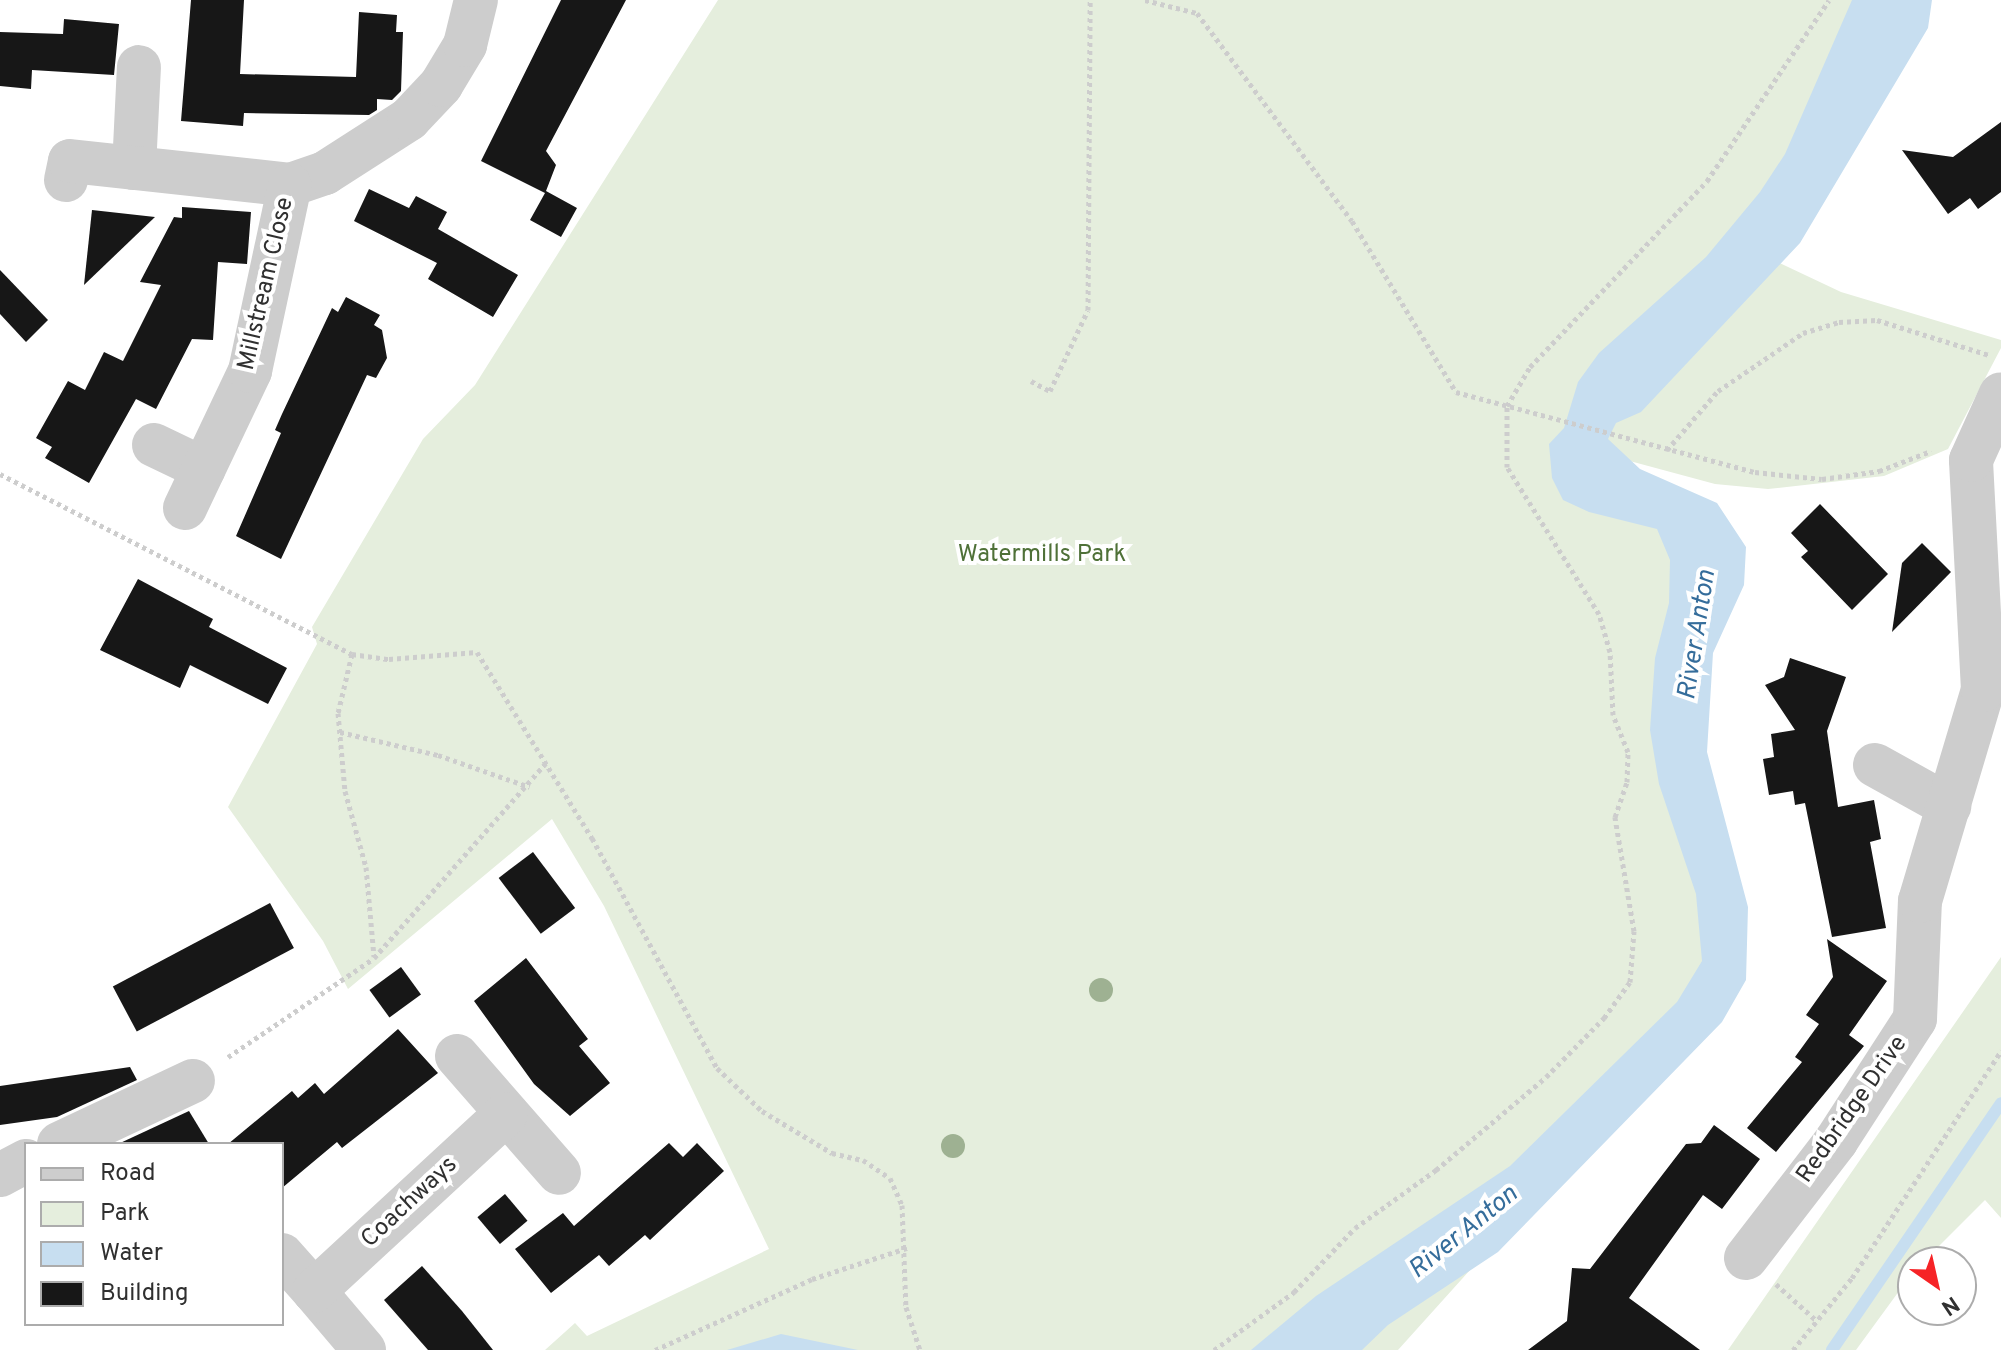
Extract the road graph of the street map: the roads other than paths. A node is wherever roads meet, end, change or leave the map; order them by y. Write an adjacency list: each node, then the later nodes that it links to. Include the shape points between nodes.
1 (476, 0): 5 (street, Millstream Close, via 465,45 441,85 409,119 365,152)
2 (139, 67): 3 (street)
3 (134, 168): 4 (street, Millstream Close, via 70,161); 5 (street, Millstream Close)
4 (66, 180)
5 (290, 185): 8 (street, Millstream Close, via 250,371)
6 (2000, 379): 11 (street, Redbridge Drive, via 1971,460 1983,690)
7 (154, 445): 8 (street)
8 (204, 469): 9 (street, Millstream Close)
9 (185, 508)
10 (1875, 765): 11 (street)
11 (1949, 806): 20 (street, Redbridge Drive, via 1920,901 1915,1019 1836,1141)
12 (457, 1056): 14 (street)
13 (193, 1081): 15 (street)
14 (506, 1114): 17 (street); 21 (street, Coachways)
15 (63, 1142)
16 (24, 1162): 18 (street)
17 (559, 1173)
18 (0, 1175)
19 (284, 1257): 21 (street)
20 (1746, 1258)
21 (314, 1291): 22 (street)
22 (364, 1350)

